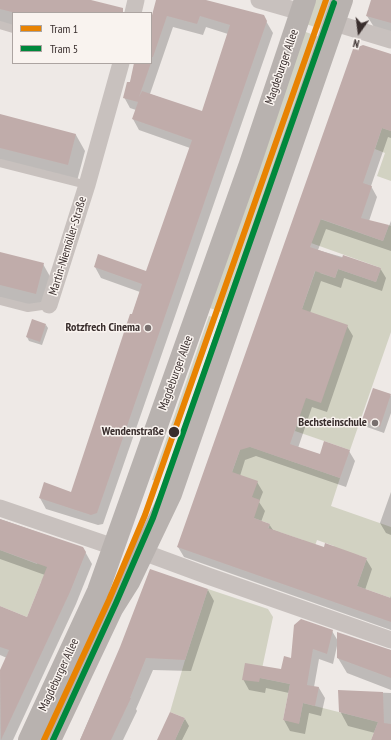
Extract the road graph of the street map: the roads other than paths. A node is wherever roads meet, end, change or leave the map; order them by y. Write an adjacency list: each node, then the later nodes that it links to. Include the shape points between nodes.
1 (136, 0): 5 (street)
2 (259, 0): 4 (street)
3 (342, 0): 6 (main road, Magdeburger Allee)
4 (303, 6): 16 (main road, Magdeburger Allee, via 250,164)
5 (133, 12)
6 (335, 23): 9 (street); 17 (main road, Magdeburger Allee, via 171,494)
7 (0, 25): 8 (lane)
8 (12, 28)
9 (391, 40)
10 (121, 64): 12 (street, Martin-Niemöller-Straße)
11 (0, 163): 12 (lane, Martin-Niemöller-Straße)
12 (87, 185): 14 (street, Martin-Niemöller-Straße)
13 (0, 301): 14 (lane, Martin-Niemöller-Straße, via 28,308)
14 (49, 305)
15 (0, 508): 16 (street)
16 (114, 547): 19 (main road, Magdeburger Allee, via 98,591)
17 (143, 552): 18 (street); 20 (main road, Magdeburger Allee, via 129,582 112,609)
18 (391, 640)
19 (29, 740)
20 (50, 740)

